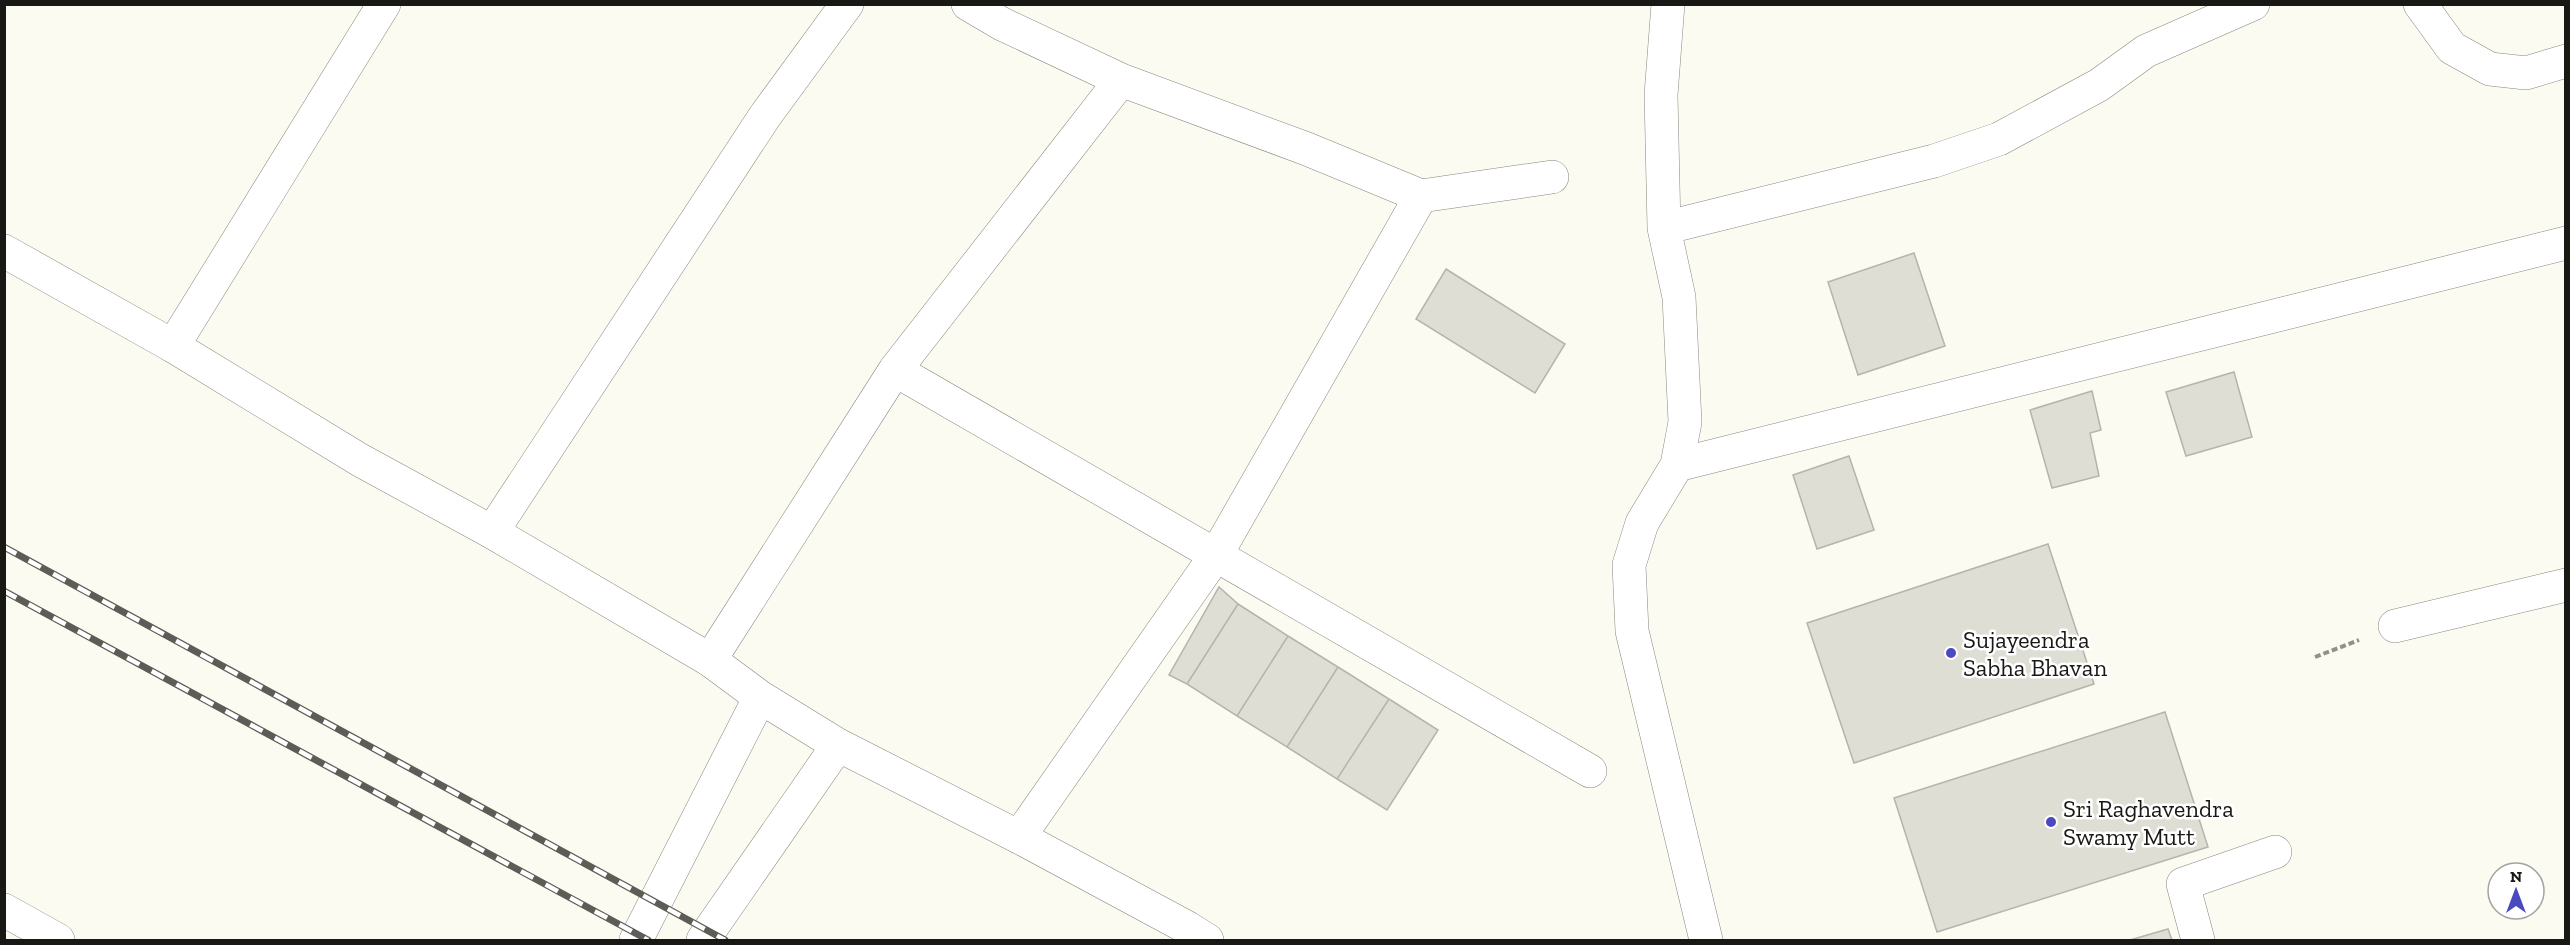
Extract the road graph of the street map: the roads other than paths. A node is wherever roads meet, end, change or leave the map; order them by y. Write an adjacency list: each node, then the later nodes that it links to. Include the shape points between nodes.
1 (384, 4): 14 (street)
2 (847, 4): 17 (street, via 765,116)
3 (968, 4): 8 (street)
4 (1668, 4): 11 (street, via 1661,95)
5 (2253, 4): 11 (street, via 2146,51 2099,85 1999,139 1934,161)
6 (2420, 4): 7 (street, via 2452,48 2490,69 2526,73)
7 (2565, 61)
8 (1120, 80): 10 (street, via 1307,149); 15 (street)
9 (1552, 177): 10 (street)
10 (1420, 196): 18 (street)
11 (1664, 228): 16 (street, via 1679,297 1684,378 1685,422)
12 (2565, 243): 16 (street)
13 (4, 251): 14 (street)
14 (173, 346): 17 (street, via 360,460)
15 (895, 370): 18 (street); 21 (street)
16 (1677, 465): 32 (street, via 1642,523 1629,565 1632,631)
17 (492, 532): 21 (street)
18 (1216, 555): 24 (street); 25 (street)
19 (2565, 585): 20 (street)
20 (2395, 626)
21 (710, 660): 22 (street)
22 (760, 698): 23 (street); 29 (street)
23 (838, 745): 25 (street); 30 (street)
24 (1590, 771)
25 (1019, 837): 31 (street)
26 (2275, 852): 33 (street, via 2183,884)
27 (4, 910): 28 (street)
28 (58, 940)
29 (636, 940)
30 (703, 940)
31 (1207, 940)
32 (1706, 940)
33 (2198, 940)

